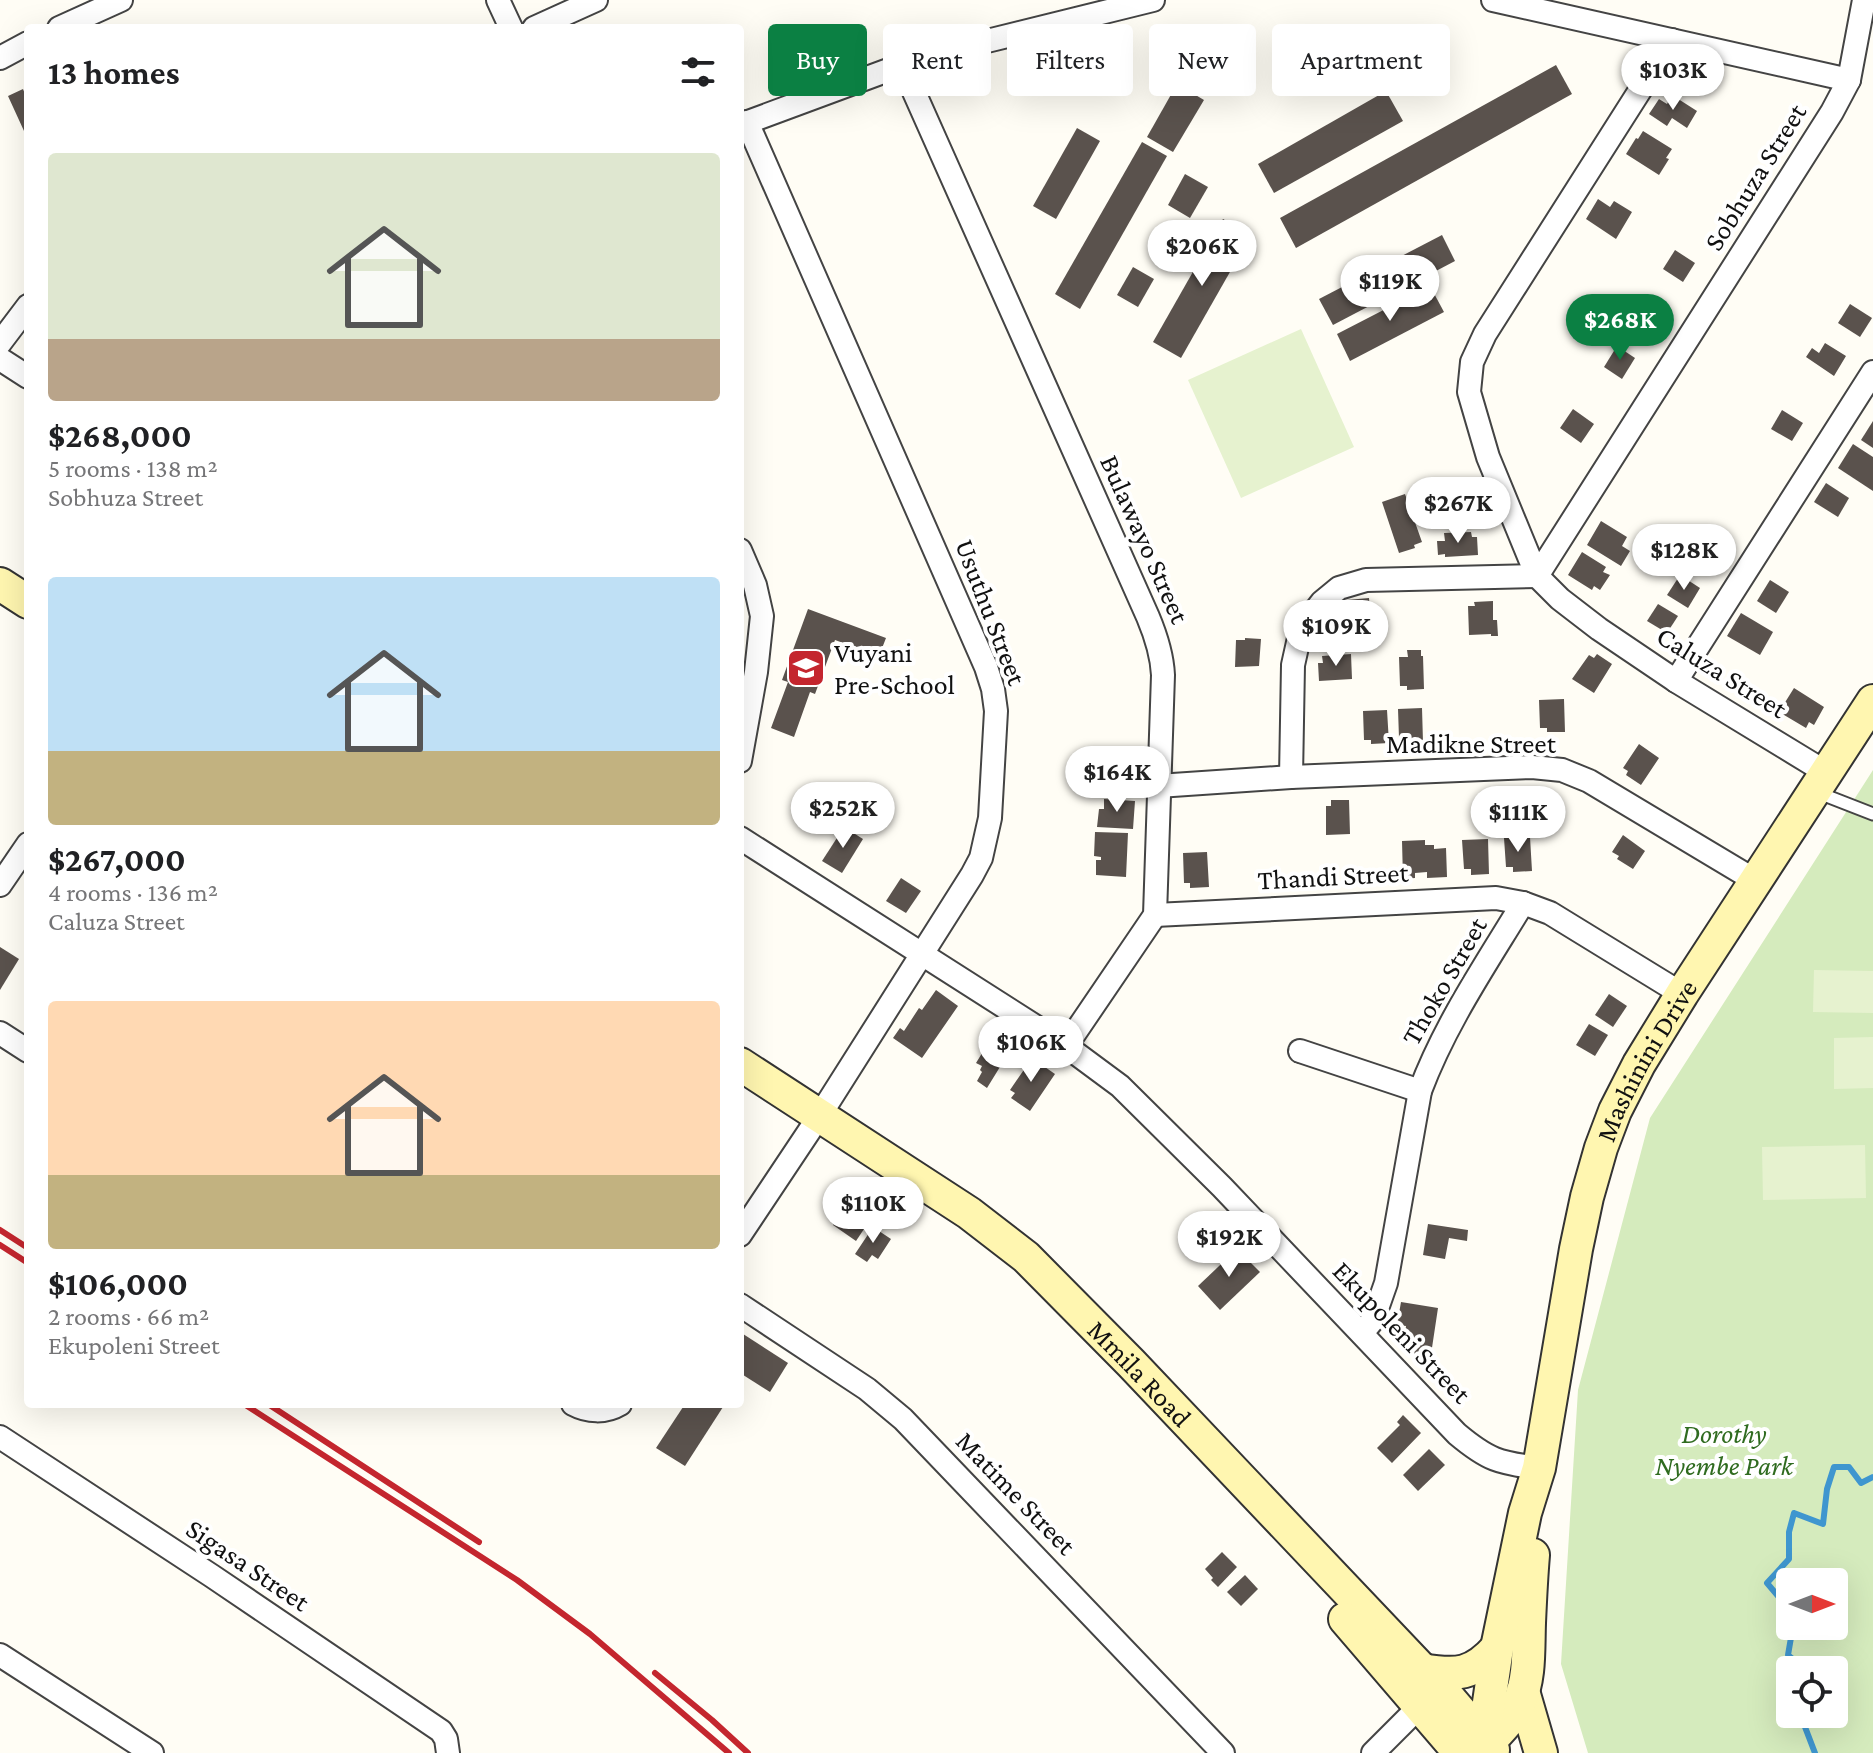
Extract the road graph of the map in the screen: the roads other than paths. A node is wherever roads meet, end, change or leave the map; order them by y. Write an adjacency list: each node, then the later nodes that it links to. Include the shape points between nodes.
1 (121, 0): 7 (street)
2 (498, 0): 9 (street)
3 (596, 0): 10 (street)
4 (1153, 0): 11 (street)
5 (1493, 0): 12 (street)
6 (1864, 0): 16 (street, Sobhuza Street)
7 (80, 8): 8 (street)
8 (63, 24)
9 (509, 24)
10 (543, 24)
11 (991, 40)
12 (1672, 40): 16 (street); 25 (street, Caluza Street, via 1472,362 1469,392 1488,457)
13 (24, 45): 14 (street)
14 (0, 58)
15 (883, 72): 18 (street)
16 (1849, 80): 25 (street, Sobhuza Street)
17 (916, 96): 36 (street, Bulawayo Street, via 1158,642 1163,675)
18 (744, 124): 44 (street, Usuthu Street, via 993,689 987,838 972,875)
19 (24, 311): 20 (street)
20 (0, 343)
21 (0, 359): 23 (street)
22 (1873, 372): 31 (street)
23 (24, 374)
24 (744, 560): 30 (street, via 762,616)
25 (1537, 576): 31 (street, Caluza Street, via 1599,629); 34 (street, via 1366,580 1339,588 1322,602 1299,638 1293,665)
26 (0, 584): 27 (main road)
27 (24, 599)
28 (0, 607): 29 (main road)
29 (24, 622)
30 (750, 633): 33 (street, via 756,672)
31 (1676, 681): 35 (street, Caluza Street)
32 (1873, 701): 35 (main road, Mashinini Drive)
33 (744, 739)
34 (1291, 777): 36 (street, Madikne Street); 40 (street, Madikne Street, via 1562,770)
35 (1820, 782): 37 (lane); 40 (main road, Mashinini Drive)
36 (1158, 786): 43 (street, Bulawayo Street)
37 (1873, 814)
38 (744, 841): 44 (street, Ekupoleni Street)
39 (24, 850): 41 (street)
40 (1756, 881): 45 (main road, Mashinini Drive)
41 (0, 885)
42 (1523, 903): 43 (street, Thandi Street, via 1496,898); 45 (street, Thandi Street, via 1550,913); 52 (street, Thoko Street, via 1445,1031)
43 (1155, 915): 47 (street)
44 (922, 955): 47 (street, Ekupoleni Street); 53 (street, Usuthu Street)
45 (1682, 994): 61 (main road, Mashinini Drive, via 1639,1064 1601,1148 1576,1249)
46 (0, 1033): 48 (street)
47 (1066, 1046): 56 (street, Ekupoleni Street, via 1154,1118)
48 (24, 1048)
49 (1300, 1051): 52 (street, Thoko Street)
50 (744, 1067): 53 (main road, Mmila Road)
51 (744, 1084): 53 (main road, Mmila Road)
52 (1420, 1091): 56 (street, Thoko Street, via 1386,1283 1373,1320)
53 (815, 1121): 54 (street, Usuthu Street); 57 (main road, Mmila Road, via 969,1213 1026,1257)
54 (744, 1229)
55 (744, 1308): 70 (street, Matime Street, via 903,1419)
56 (1362, 1333): 61 (street, Ekupoleni Street, via 1474,1448 1499,1462)
57 (1119, 1361): 64 (main road, Mmila Road); 66 (main road, Mmila Road)
58 (582, 1408): 59 (street)
59 (614, 1408)
60 (0, 1437): 69 (street, Sigasa Street, via 441,1731)
61 (1539, 1468): 62 (main road, Mashinini Drive); 65 (main road, Mashinini Drive)
62 (1497, 1648): 64 (main road, via 1480,1665 1463,1671); 67 (main road, Mashinini Drive)
63 (0, 1655): 68 (street)
64 (1422, 1670): 67 (main road, Mmila Road)
65 (1523, 1691): 67 (main road, Mashinini Drive, via 1509,1720); 72 (main road)
66 (1420, 1706): 67 (main road, Mmila Road); 71 (street)
67 (1477, 1749)
68 (152, 1753)
69 (448, 1753)
70 (1223, 1753)
71 (1373, 1753)
72 (1541, 1753)

